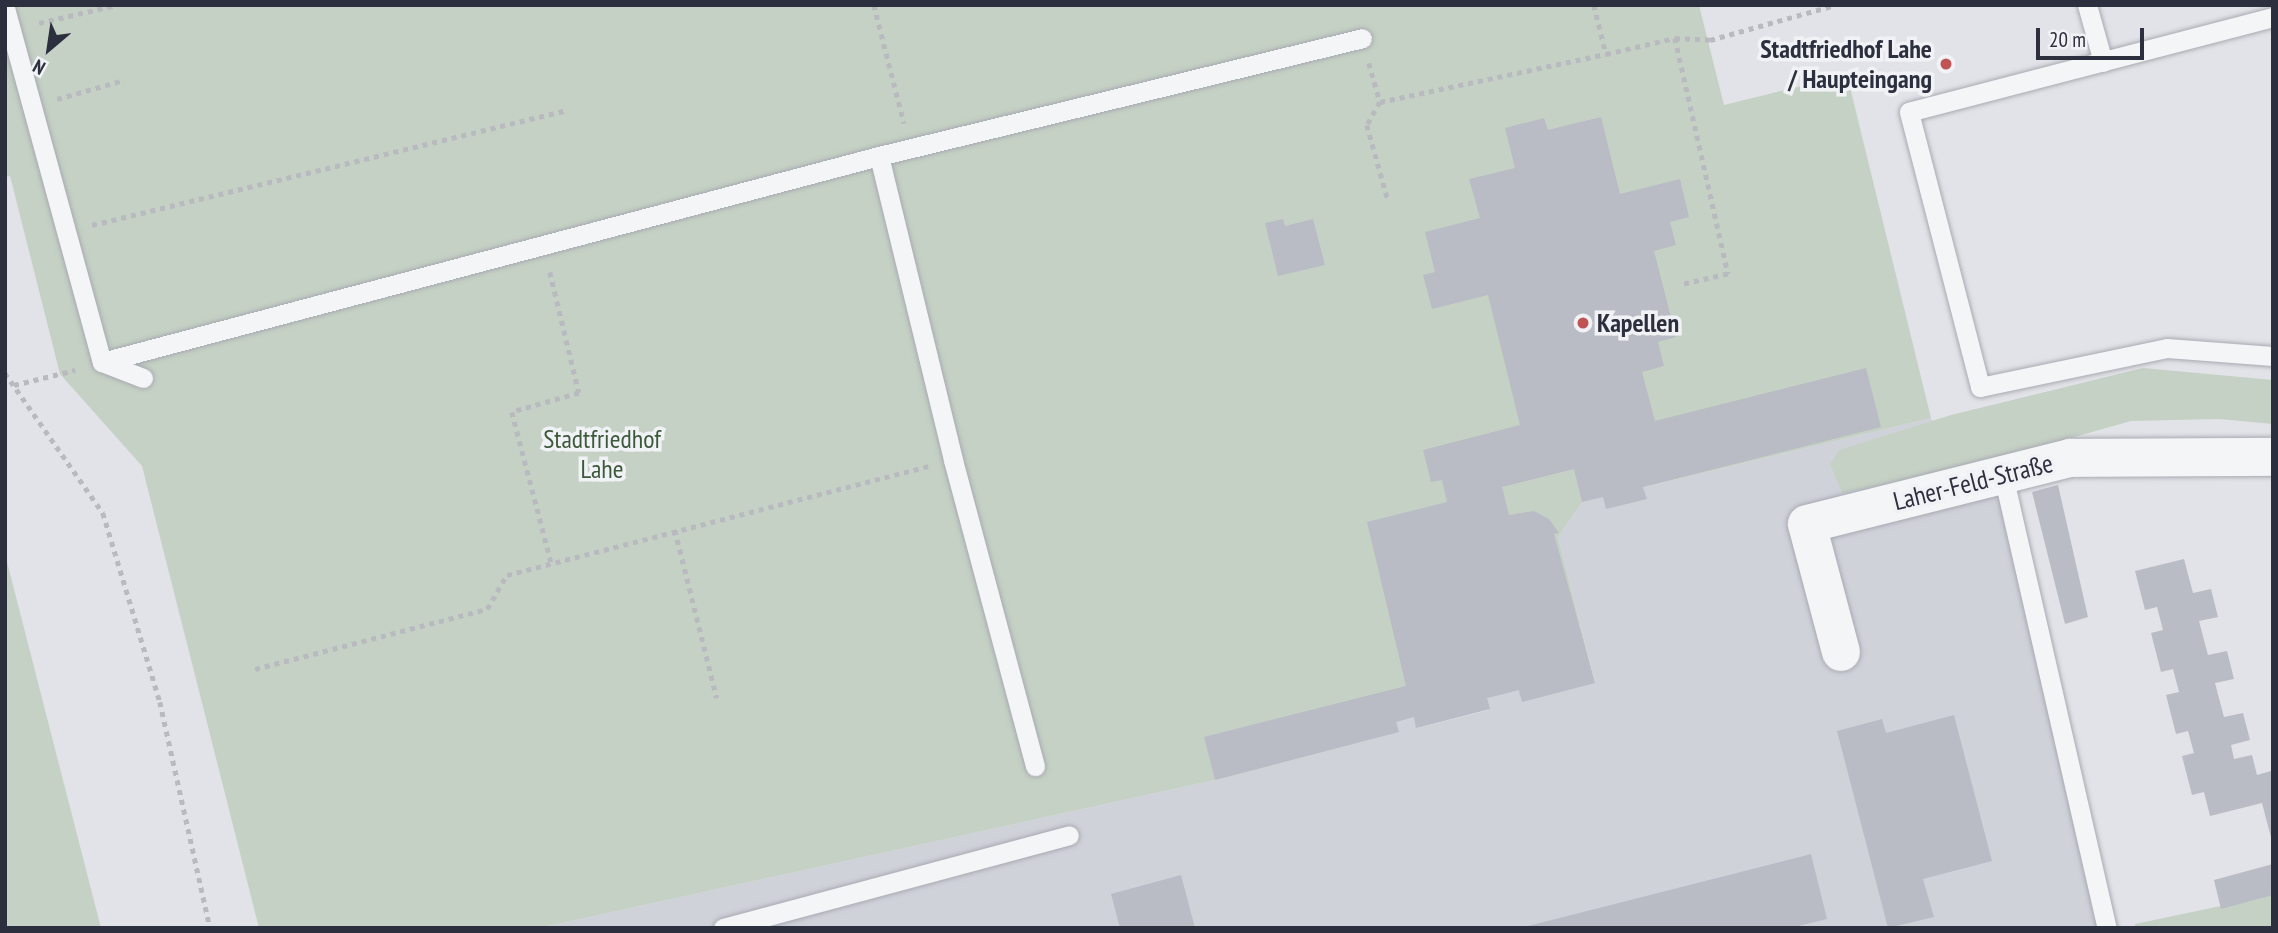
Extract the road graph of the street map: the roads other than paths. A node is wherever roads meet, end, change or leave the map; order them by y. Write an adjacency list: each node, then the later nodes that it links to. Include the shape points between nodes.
1 (2087, 5): 5 (lane)
2 (5, 8): 8 (lane)
3 (2273, 18): 5 (lane)
4 (1362, 38): 6 (lane)
5 (2103, 62): 7 (lane, via 1909,113 1980,387 2167,348)
6 (879, 156): 8 (lane); 13 (lane, via 953,460)
7 (2273, 356)
8 (102, 362): 9 (lane)
9 (143, 378)
10 (2273, 457): 11 (street, Laher-Feld-Straße, via 2070,458)
11 (2003, 475): 12 (street, Laher-Feld-Straße, via 1807,524); 16 (lane)
12 (1841, 652)
13 (1035, 766)
14 (1069, 835): 15 (lane)
15 (723, 928)
16 (2107, 928)

